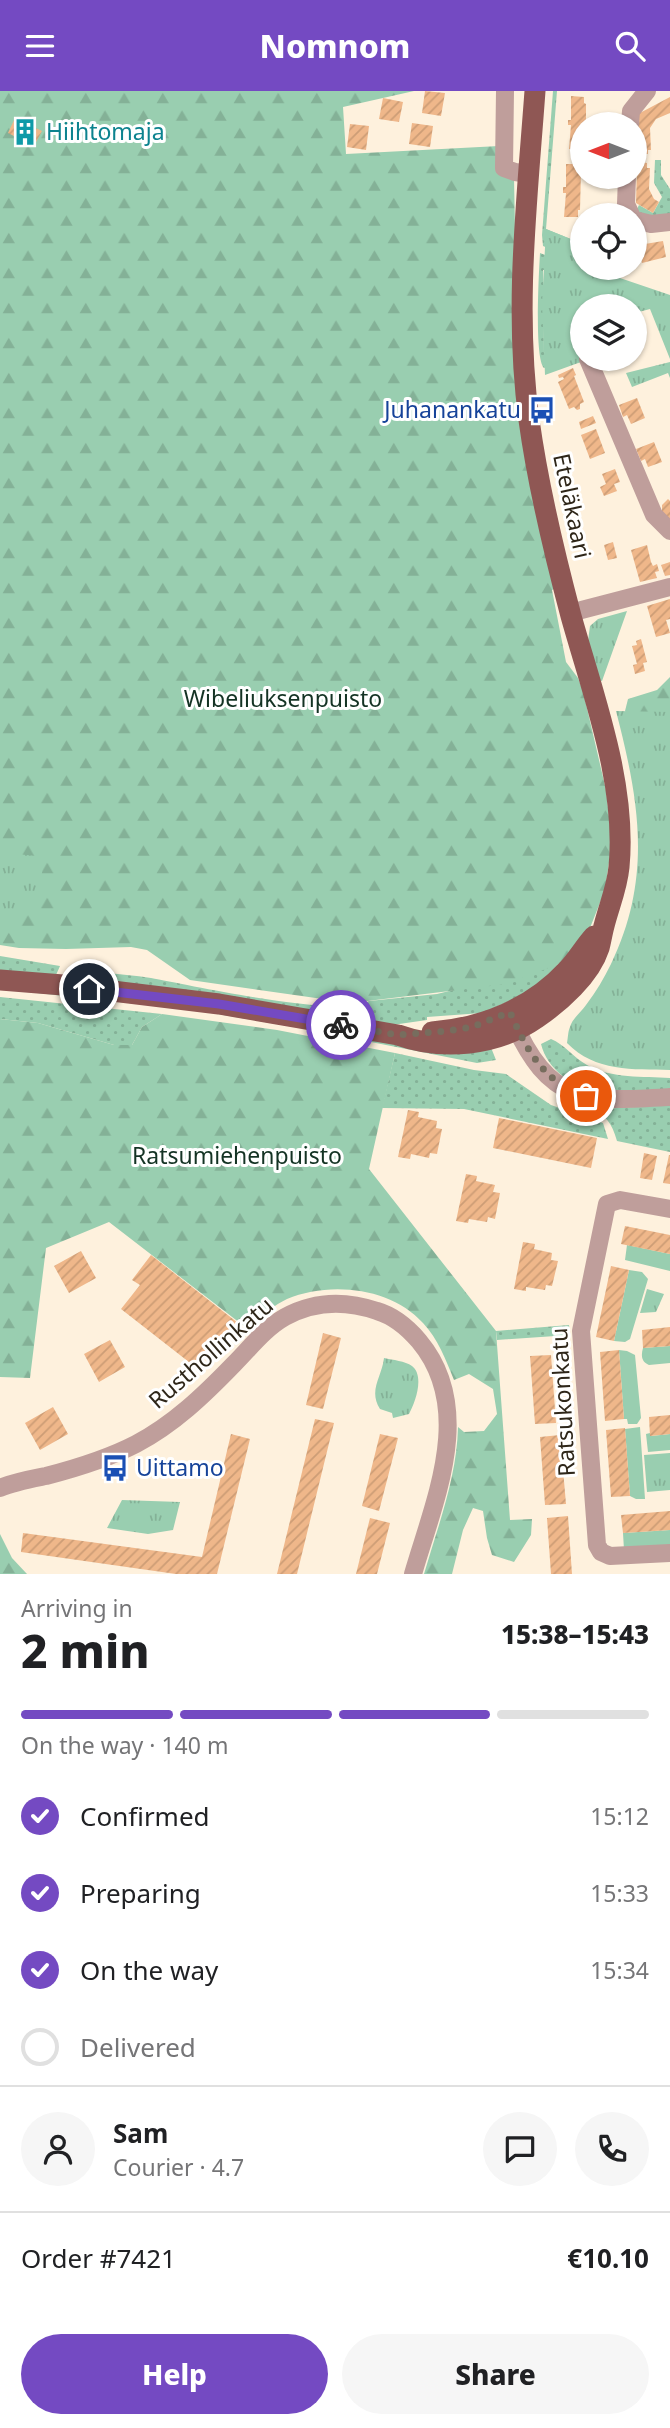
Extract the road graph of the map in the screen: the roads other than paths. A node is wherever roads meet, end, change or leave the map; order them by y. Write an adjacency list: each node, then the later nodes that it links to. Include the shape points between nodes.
1 (505, 91): 5 (street, via 504,167)
2 (535, 91): 5 (main road, Eteläkaari)
3 (647, 91): 4 (street)
4 (631, 112)
5 (529, 174): 11 (main road, Eteläkaari, via 521,305 525,383 535,459)
6 (670, 222): 7 (street)
7 (647, 223)
8 (593, 371): 9 (street, via 654,515)
9 (670, 531)
10 (670, 587): 11 (street)
11 (570, 613): 13 (main road, Eteläkaari, via 619,810 619,870 604,924 558,979)
12 (0, 980): 13 (main road, Eteläkaari, via 219,1004 398,1035)
13 (513, 1021): 14 (street, via 543,1071 569,1090 610,1100)
14 (670, 1097)
15 (670, 1209): 17 (street, Ratsukonkatu, via 620,1199 607,1204 581,1331 597,1545 610,1556)
16 (0, 1488): 18 (street, Rusthollinkatu, via 109,1457 157,1431 201,1397 263,1333 285,1317 321,1304 364,1307 393,1319 415,1336 435,1364 445,1397 448,1435 444,1467)
17 (670, 1553)
18 (413, 1574)

